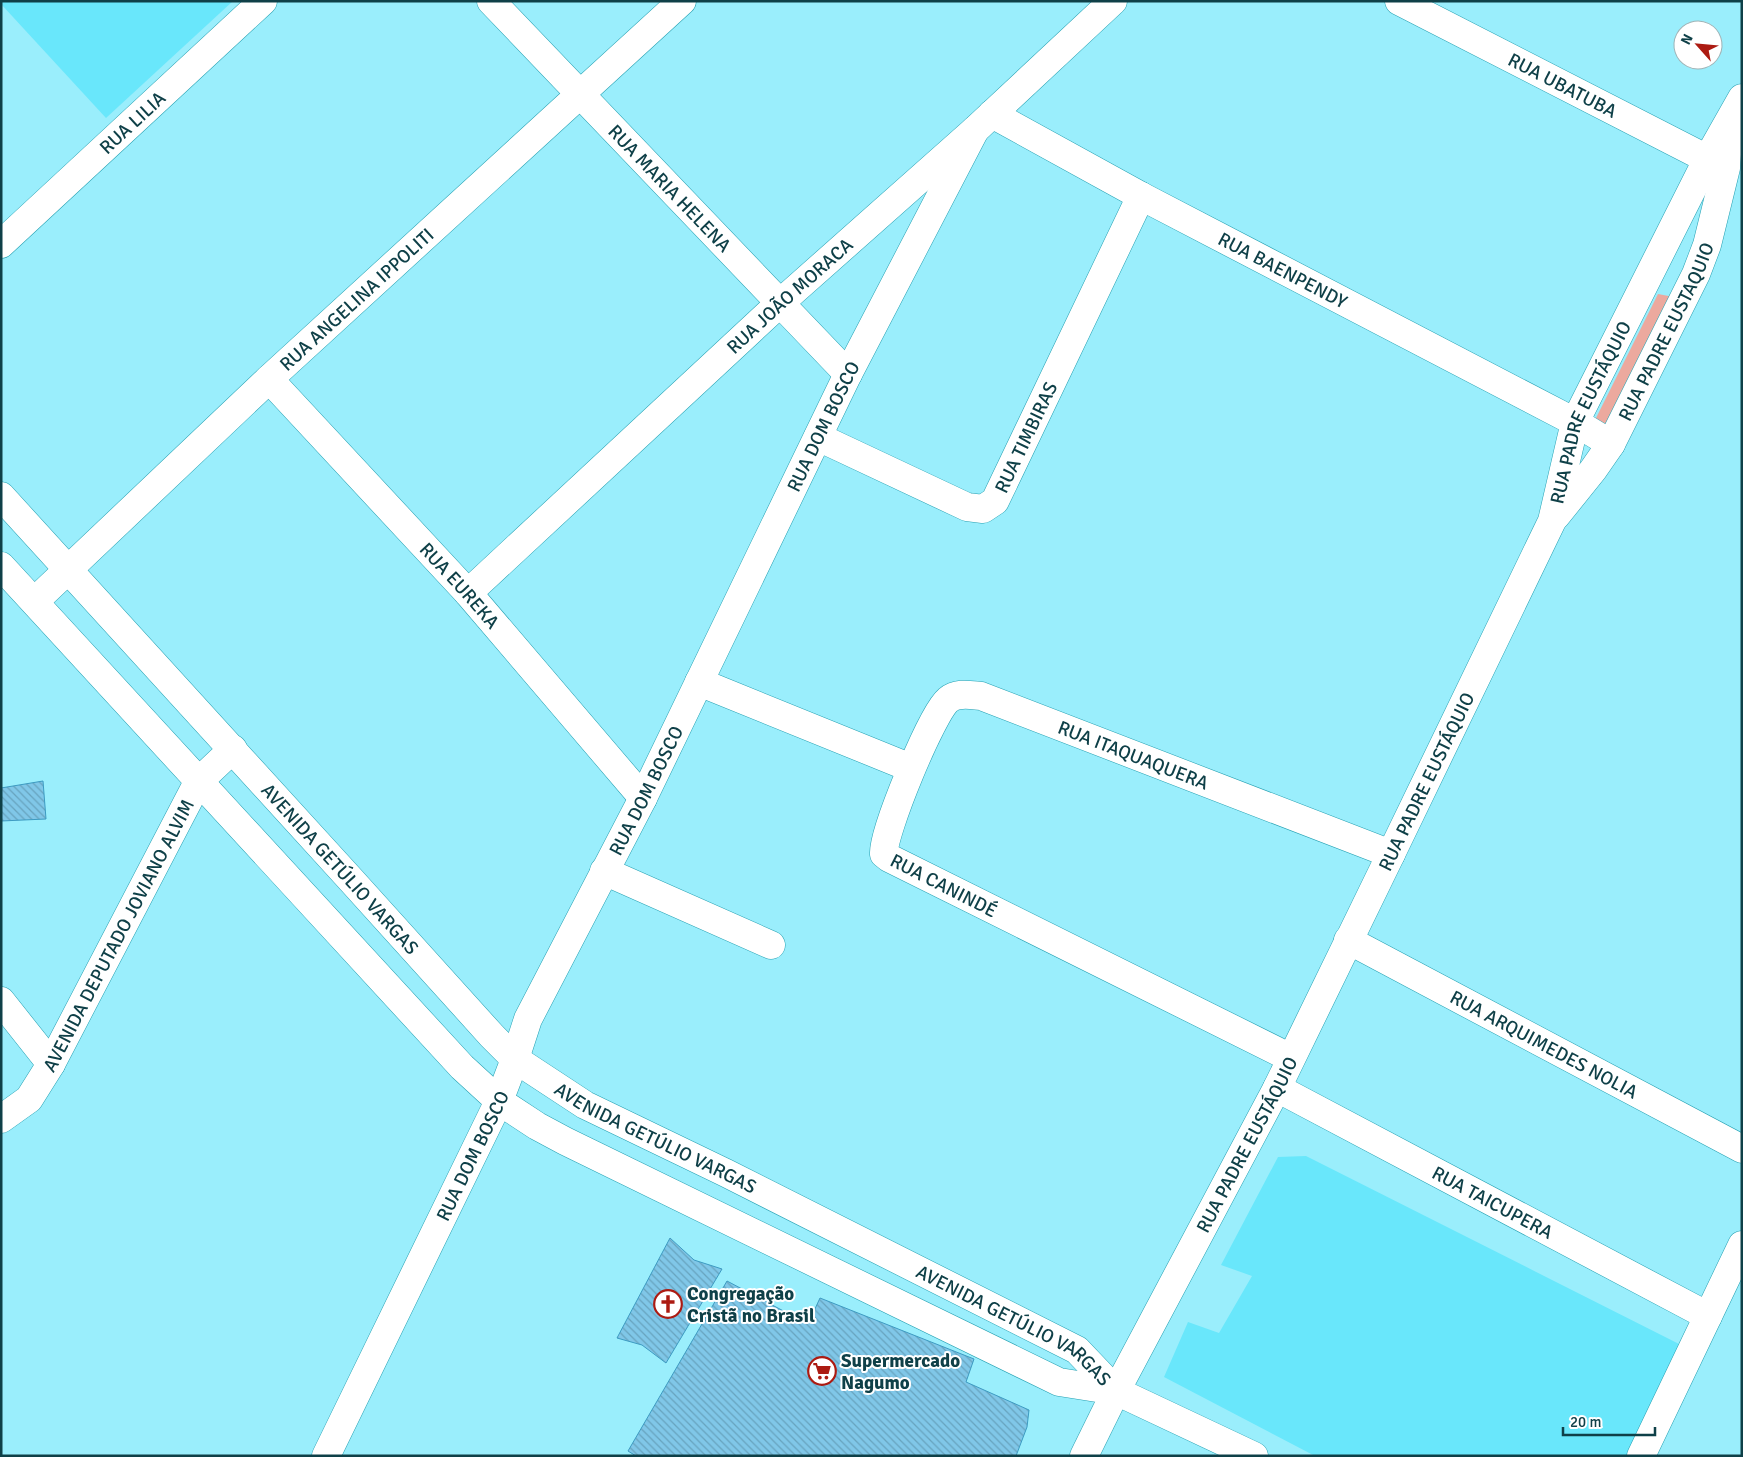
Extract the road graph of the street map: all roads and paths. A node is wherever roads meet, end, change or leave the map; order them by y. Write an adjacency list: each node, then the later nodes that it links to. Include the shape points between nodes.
1 (264, 1): 11 (street, RUA LILIA)
2 (491, 1): 6 (street, RUA MARIA HELENA)
3 (682, 1): 6 (street, RUA ANGELINA IPPOLITI)
4 (1112, 1): 8 (street, RUA JOÃO MORACA)
5 (1399, 1): 9 (street, RUA UBATUBA)
6 (580, 95): 12 (street, RUA MARIA HELENA); 14 (street, RUA ANGELINA IPPOLITI)
7 (1735, 110): 9 (street, RUA PADRE EUSTAQUIO)
8 (983, 122): 10 (street, RUA BAENPENDY); 12 (street, RUA JOÃO MORACA); 13 (street, RUA DOM BOSCO)
9 (1717, 163): 15 (street, RUA PADRE EUSTÁQUIO); 17 (street, RUA PADRE EUSTAQUIO, via 1707,245 1696,274)
10 (1141, 196): 15 (street, RUA BAENPENDY); 16 (street, RUA TIMBIRAS, via 995,501 982,509 967,507)
11 (1, 244)
12 (780, 303): 13 (street, RUA MARIA HELENA); 22 (street, RUA JOÃO MORACA)
13 (848, 374): 16 (street, RUA DOM BOSCO)
14 (270, 379): 21 (street, RUA ANGELINA IPPOLITI); 22 (street, RUA EUREKA)
15 (1575, 422): 17 (street, RUA BAENPENDY); 19 (street, RUA PADRE EUSTÁQUIO)
16 (818, 437): 24 (street, RUA DOM BOSCO)
17 (1612, 444): 19 (street, RUA PADRE EUSTAQUIO)
18 (1, 496): 21 (street, AVENIDA GETÚLIO VARGAS)
19 (1552, 521): 29 (street, RUA PADRE EUSTÁQUIO)
20 (1, 566): 23 (street, AVENIDA GETÚLIO VARGAS)
21 (70, 570): 23 (street, RUA ANGELINA IPPOLITI); 25 (street, AVENIDA GETÚLIO VARGAS)
22 (468, 593): 28 (street, RUA EUREKA)
23 (35, 601): 27 (street, AVENIDA GETÚLIO VARGAS)
24 (699, 682): 26 (street); 28 (street, RUA DOM BOSCO)
25 (233, 750): 27 (street, AVENIDA DEPUTADO JOVIANO ALVIM); 35 (street, AVENIDA GETÚLIO VARGAS)
26 (911, 768): 29 (street, RUA ITAQUAQUERA, via 948,700 962,694 981,696); 34 (street, RUA CANINDÉ, via 885,841 884,854 889,858)
27 (198, 782): 36 (street, AVENIDA DEPUTADO JOVIANO ALVIM); 38 (street, AVENIDA GETÚLIO VARGAS, via 462,1067)
28 (643, 798): 30 (street, RUA DOM BOSCO)
29 (1391, 854): 31 (street, RUA PADRE EUSTÁQUIO)
30 (604, 871): 32 (street); 35 (street, RUA DOM BOSCO, via 528,1019)
31 (1348, 940): 34 (street, RUA PADRE EUSTÁQUIO); 40 (street, RUA ARQUIMEDES NOLIA)
32 (771, 945)
33 (1, 1000): 36 (street)
34 (1291, 1058): 37 (street, RUA PADRE EUSTÁQUIO)
35 (515, 1059): 38 (street, RUA DOM BOSCO); 43 (street, AVENIDA GETÚLIO VARGAS, via 586,1105 1077,1350)
36 (51, 1064): 39 (street, AVENIDA DEPUTADO JOVIANO ALVIM, via 29,1099)
37 (1277, 1088): 42 (street, RUA TAICUPERA); 43 (street, RUA PADRE EUSTÁQUIO)
38 (499, 1101): 43 (street, AVENIDA GETÚLIO VARGAS, via 565,1141 1059,1382); 44 (street, RUA DOM BOSCO)
39 (1, 1118)
40 (1742, 1149)
41 (1742, 1245): 42 (street)
42 (1708, 1316): 47 (street)
43 (1116, 1391): 45 (street, RUA PADRE EUSTÁQUIO); 46 (street)
44 (326, 1456)
45 (1084, 1456)
46 (1254, 1456)
47 (1642, 1456)

